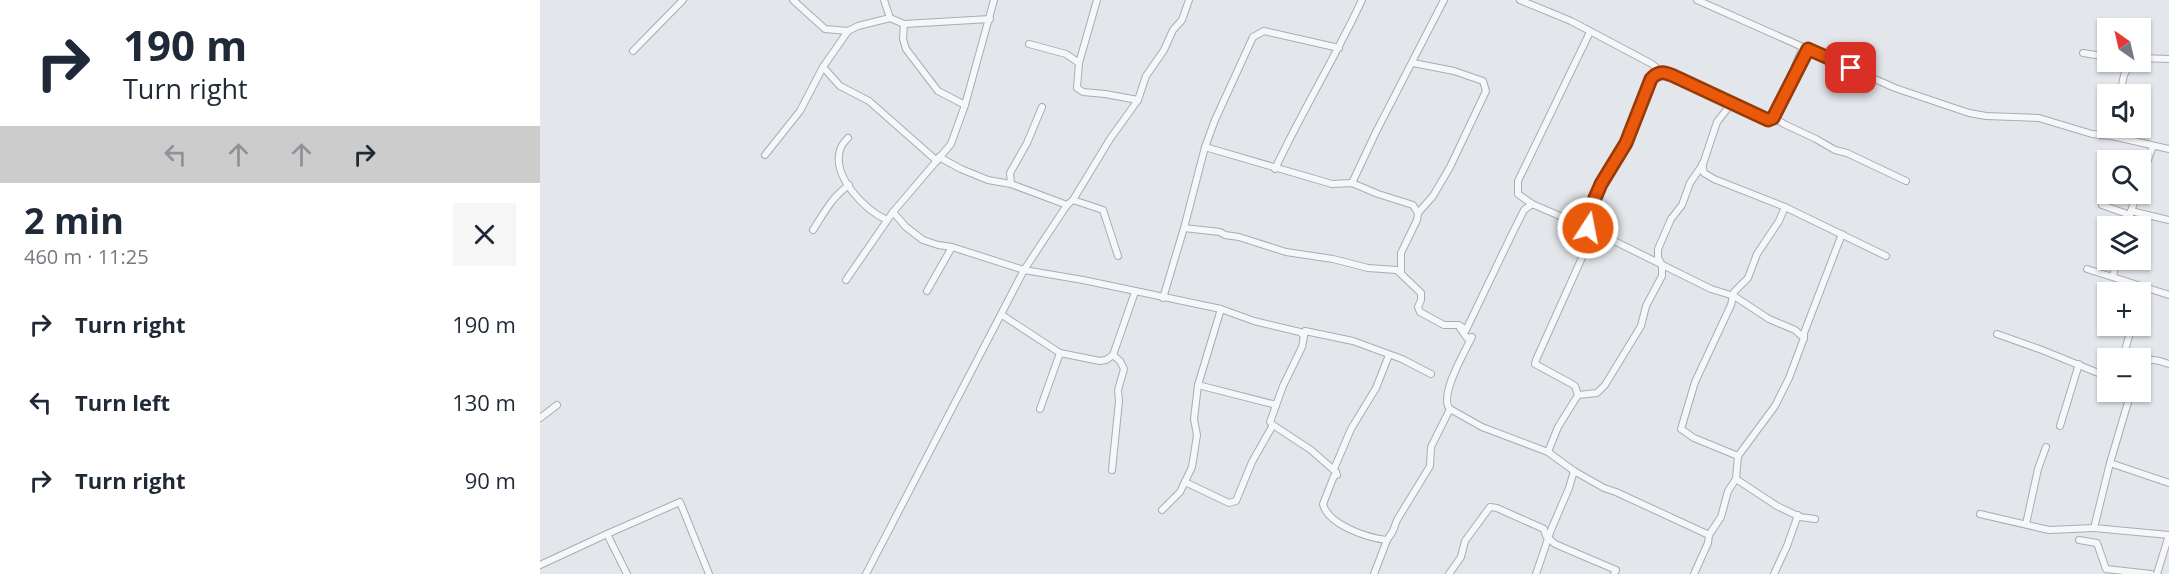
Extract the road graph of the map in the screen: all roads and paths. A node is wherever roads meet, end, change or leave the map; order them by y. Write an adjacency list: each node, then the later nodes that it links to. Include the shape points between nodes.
1 (683, 0): 19 (street)
2 (793, 0): 14 (street, via 825,29)
3 (884, 0): 11 (street)
4 (994, 0): 12 (street)
5 (1097, 0): 24 (street)
6 (1189, 0): 28 (street, via 1182,20 1146,76)
7 (1362, 0): 17 (street)
8 (1444, 0): 25 (street)
9 (1520, 0): 15 (street)
10 (1697, 0): 18 (street)
11 (890, 18): 13 (street); 14 (street)
12 (990, 20): 13 (street); 30 (street)
13 (904, 24): 30 (street, via 906,49 938,91)
14 (848, 31): 26 (street)
15 (1590, 32): 27 (street); 49 (street, via 1518,182 1518,194)
16 (1029, 44): 24 (street, via 1066,54)
17 (1339, 48): 37 (street, via 1264,31 1258,33); 43 (street)
18 (1806, 48): 32 (street); 33 (street, via 1895,88 1977,115 2034,117)
19 (633, 51)
20 (2083, 53): 21 (street)
21 (2097, 55)
22 (2151, 58): 23 (street)
23 (2169, 59)
24 (1079, 63): 28 (street, via 1077,88 1083,93)
25 (1413, 63): 45 (street); 55 (street, via 1483,81 1486,91 1450,167)
26 (823, 67): 40 (street, via 800,111); 41 (street, via 840,86 869,101)
27 (1662, 72): 29 (street); 58 (street, via 1651,79 1626,143 1601,184)
28 (1138, 100): 48 (street)
29 (1731, 104): 32 (street, via 1766,119); 42 (street, via 1717,122)
30 (965, 105): 41 (street, via 951,144)
31 (1042, 107): 46 (street, via 1010,173)
32 (1772, 117): 44 (street)
33 (2097, 134)
34 (848, 138): 47 (street, via 840,149 839,166)
35 (2120, 138): 36 (street)
36 (2153, 146): 38 (street); 39 (street)
37 (1205, 147): 43 (street); 62 (street)
38 (2169, 149)
39 (2151, 152)
40 (765, 155)
41 (938, 159): 46 (street, via 988,180); 54 (street)
42 (1702, 163): 53 (street, via 1704,172 1714,179); 69 (street, via 1658,249)
43 (1275, 169): 45 (street, via 1332,184)
44 (1906, 181)
45 (1352, 183): 55 (street, via 1413,205)
46 (1011, 184): 51 (street)
47 (849, 185): 59 (street, via 855,196); 64 (street, via 829,204)
48 (1073, 200): 51 (street); 67 (street, via 1104,210)
49 (1532, 204): 61 (street); 85 (street, via 1524,210 1466,330)
50 (2133, 204): 56 (street)
51 (1066, 205): 71 (street)
52 (2102, 205): 56 (street)
53 (1785, 207): 65 (street); 80 (street, via 1748,278)
54 (893, 212): 59 (street); 66 (street, via 923,240)
55 (1418, 213): 73 (street, via 1401,253)
56 (2130, 213): 57 (street); 60 (street)
57 (2129, 216)
58 (1586, 219): 61 (street); 63 (street)
59 (887, 220): 75 (street)
60 (2169, 220)
61 (1578, 224): 63 (street)
62 (1184, 228): 73 (street, via 1220,232 1286,252); 82 (street)
63 (1588, 228): 69 (street); 98 (street, via 1589,242 1536,364 1572,384)
64 (813, 230)
65 (1842, 234): 68 (street); 88 (street)
66 (952, 247): 71 (street); 78 (street)
67 (1118, 256)
68 (1886, 256)
69 (1662, 265): 80 (street, via 1711,289); 98 (street, via 1662,276 1646,306 1641,326 1605,385 1597,393)
70 (2086, 269): 74 (street)
71 (1024, 270): 79 (street); 84 (street)
72 (2114, 270): 74 (street)
73 (1401, 273): 85 (street, via 1421,293 1420,312 1444,325)
74 (2113, 276): 76 (street)
75 (846, 280)
76 (2130, 282)
77 (2151, 290): 81 (street)
78 (927, 291)
79 (1135, 292): 82 (street); 90 (street)
80 (1733, 295): 88 (street); 109 (street, via 1695,382 1681,429)
81 (2169, 296)
82 (1163, 298): 83 (street)
83 (1221, 309): 87 (street, via 1294,329); 97 (street)
84 (1002, 315): 89 (street); 133 (street)
85 (1459, 325): 103 (street, via 1467,338 1472,336 1450,384 1446,401)
86 (1997, 334): 93 (street)
87 (1304, 336): 91 (street, via 1305,331 1353,340); 101 (street)
88 (1804, 338): 109 (street, via 1775,406)
89 (1060, 353): 90 (street, via 1100,361); 102 (street)
90 (1113, 355): 112 (street, via 1124,369 1118,390)
91 (1389, 355): 96 (street); 111 (street)
92 (2151, 359): 94 (street)
93 (2079, 364): 95 (street); 106 (street)
94 (2169, 364)
95 (2097, 372)
96 (1431, 374)
97 (1198, 385): 101 (street); 115 (street, via 1194,418 1197,435 1192,467)
98 (1578, 395): 108 (street)
99 (2128, 402): 110 (street)
100 (557, 405): 104 (street)
101 (1276, 405): 105 (street, via 1270,422)
102 (1040, 409)
103 (1450, 409): 108 (street, via 1482,428); 127 (street, via 1431,447 1430,466)
104 (540, 418)
105 (1273, 425): 111 (street); 115 (street, via 1234,502)
106 (2060, 426)
107 (2046, 447): 121 (street)
108 (1548, 452): 113 (street)
109 (1738, 456): 114 (street)
110 (2110, 463): 116 (street); 122 (street)
111 (1334, 469): 127 (street, via 1337,475 1324,500 1325,511 1358,532)
112 (1112, 471)
113 (1574, 471): 124 (street); 126 (street)
114 (1736, 479): 119 (street); 124 (street, via 1728,491 1721,517)
115 (1185, 482): 117 (street)
116 (2169, 483)
117 (1162, 510)
118 (1980, 514): 121 (street)
119 (1798, 515): 120 (street); 139 (street)
120 (1815, 519)
121 (2026, 524): 122 (street, via 2049,530)
122 (2094, 528): 125 (street)
123 (607, 534): 129 (street); 131 (street); 132 (street, via 680,502)
124 (1708, 535): 138 (street)
125 (2169, 535): 141 (street)
126 (1549, 538): 130 (street, via 1559,547); 135 (street, via 1535,525 1490,507 1465,541 1461,557); 136 (street)
127 (1387, 540): 134 (street)
128 (2079, 540): 140 (street, via 2097,543 2106,569)
129 (540, 565)
130 (1615, 572): 137 (street)
131 (627, 574)
132 (709, 574)
133 (866, 574)
134 (1374, 574)
135 (1449, 574)
136 (1536, 574)
137 (1623, 574)
138 (1694, 574)
139 (1774, 574)
140 (2151, 574)
141 (2157, 574)

